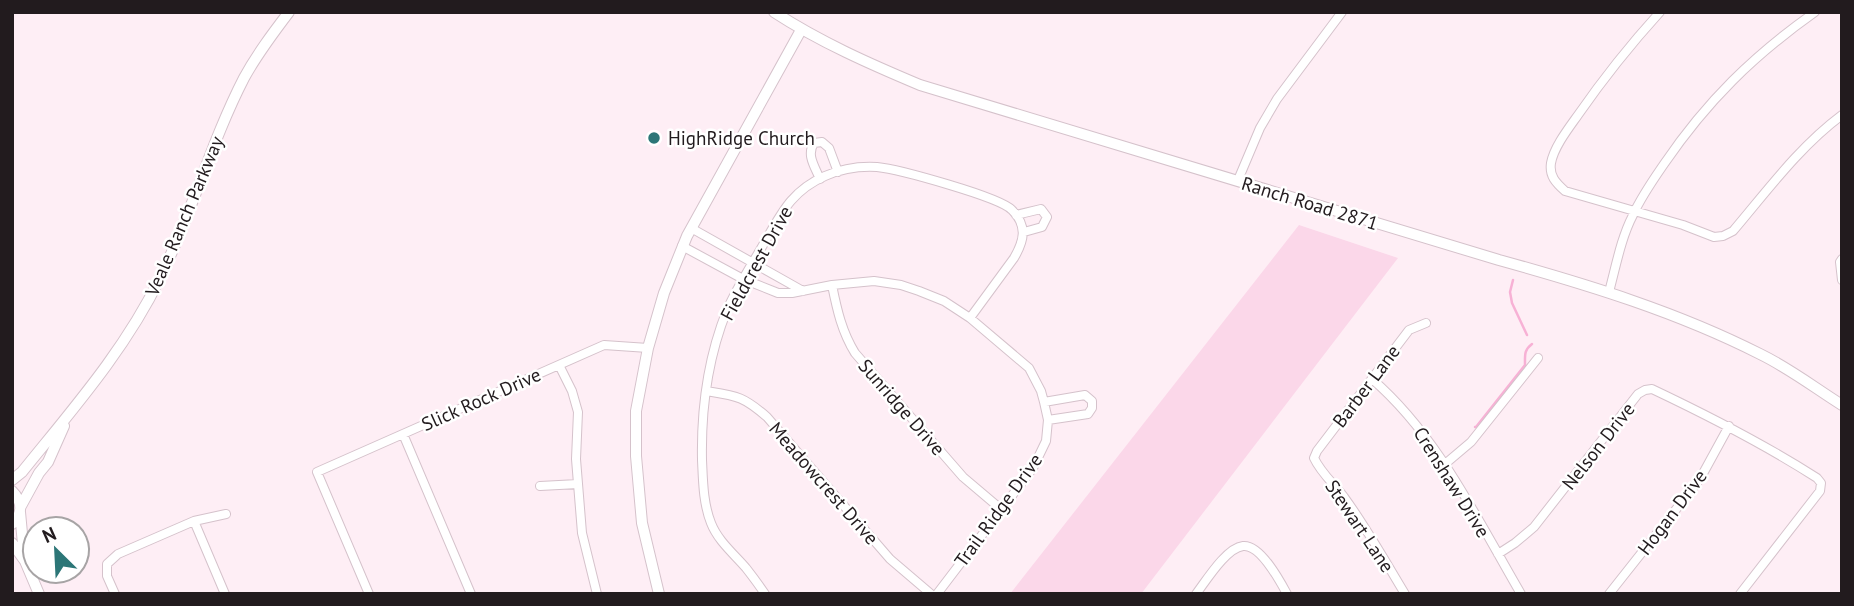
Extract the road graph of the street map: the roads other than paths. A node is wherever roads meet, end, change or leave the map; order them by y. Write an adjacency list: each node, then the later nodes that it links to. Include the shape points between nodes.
1 (289, 12): 32 (street, Veale Ranch Parkway, via 245,77 159,279 120,348)
2 (774, 12): 6 (street, Ranch Road 2871)
3 (1342, 12): 10 (street, via 1259,128)
4 (1660, 12): 11 (street, via 1612,67 1569,128 1551,164 1555,182 1565,191)
5 (1815, 12): 11 (street, via 1713,99)
6 (802, 30): 10 (street, Ranch Road 2871, via 920,85); 13 (street)
7 (1842, 115): 11 (street, via 1791,162 1733,231 1723,236)
8 (838, 172): 9 (street, Fieldcrest Drive); 9 (street, via 829,148 814,143 810,155); 12 (street, Fieldcrest Drive, via 876,167 898,171 1001,203)
9 (820, 179): 17 (street, Fieldcrest Drive, via 788,202)
10 (1238, 180): 22 (street, Ranch Road 2871)
11 (1634, 211): 22 (street)
12 (1016, 215): 14 (street); 14 (street, Fieldcrest Drive, via 1041,209 1047,218 1042,227)
13 (691, 228): 15 (street); 17 (street)
14 (1024, 232): 23 (street, Fieldcrest Drive, via 1014,258)
15 (682, 246): 18 (street, Trail Ridge Drive); 25 (street)
16 (1842, 259): 19 (street)
17 (753, 261): 18 (street, Fieldcrest Drive); 21 (street)
18 (743, 279): 21 (street, Trail Ridge Drive, via 778,293); 29 (street, Fieldcrest Drive, via 715,341)
19 (1842, 280)
20 (832, 285): 21 (street, Trail Ridge Drive); 23 (street, Trail Ridge Drive, via 874,281 901,285 944,301); 43 (street, Sunridge Drive, via 846,339 855,353 963,477)
21 (803, 291)
22 (1609, 292): 31 (street, Ranch Road 2871, via 1675,315 1761,355)
23 (970, 318): 30 (street, Trail Ridge Drive, via 1029,368)
24 (1426, 323): 28 (street, Barber Lane, via 1409,330)
25 (648, 348): 27 (street, Slick Rock Drive, via 604,345); 54 (street, via 636,411 636,456 642,523)
26 (1538, 358): 37 (street, via 1471,442)
27 (559, 365): 35 (street, Slick Rock Drive); 39 (street, via 578,412)
28 (1372, 379): 36 (street, Barber Lane); 37 (street, Crenshaw Drive, via 1411,417)
29 (706, 391): 55 (street, Fieldcrest Drive, via 703,487 710,522); 56 (street, Meadowcrest Drive, via 738,396 767,417 890,559)
30 (1044, 402): 33 (street, Trail Ridge Drive); 33 (street, via 1081,395 1092,401 1088,414)
31 (1842, 405)
32 (69, 414): 38 (street, Veale Ranch Parkway); 42 (street, Veale Ranch Parkway)
33 (1048, 421): 43 (street, Trail Ridge Drive, via 1046,441 1033,468)
34 (1729, 426): 48 (street, Nelson Drive, via 1652,389 1645,390 1534,527); 62 (street, Hogan Drive, via 1700,479); 63 (street, Nelson Drive, via 1821,483 1820,491)
35 (403, 434): 51 (street, Slick Rock Drive, via 317,472); 52 (street)
36 (1314, 458): 60 (street, Stewart Lane, via 1367,530)
37 (1444, 464): 48 (street, Crenshaw Drive)
38 (12, 480)
39 (578, 484): 40 (street); 53 (street, via 582,533)
40 (540, 486)
41 (12, 491): 42 (street)
42 (20, 509): 46 (street, Veale Ranch Parkway); 47 (street)
43 (1002, 510): 57 (street, Trail Ridge Drive)
44 (226, 514): 45 (street)
45 (194, 521): 49 (street, via 117,554 107,564); 50 (street)
46 (12, 524)
47 (21, 528)
48 (1498, 554): 61 (street, Crenshaw Drive)
49 (115, 594)
50 (225, 594)
51 (369, 594)
52 (471, 594)
53 (597, 594)
54 (659, 594)
55 (765, 594)
56 (931, 594)
57 (937, 594)
58 (1196, 594): 59 (street, via 1221,560 1247,546 1269,564)
59 (1287, 594)
60 (1405, 594)
61 (1521, 594)
62 (1609, 594)
63 (1741, 594)

